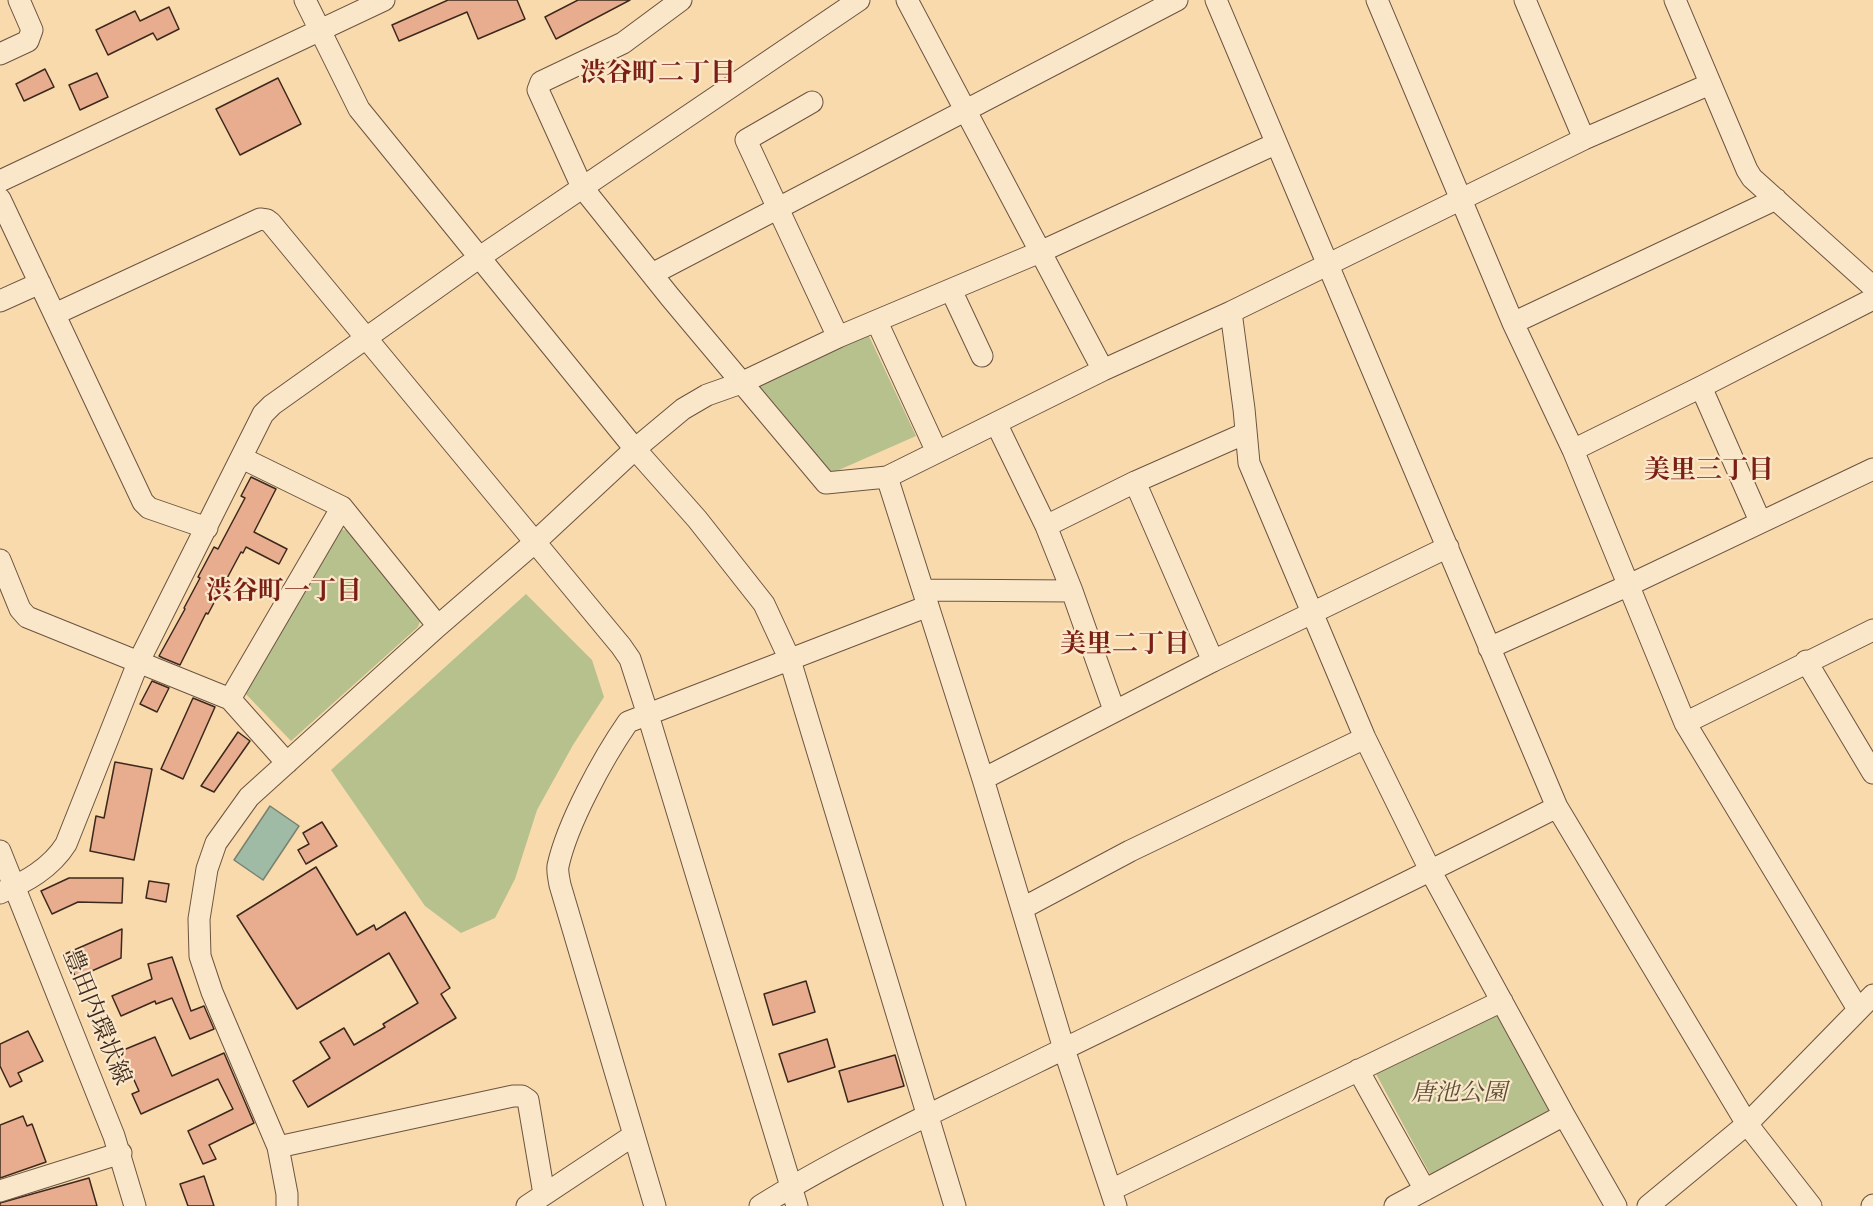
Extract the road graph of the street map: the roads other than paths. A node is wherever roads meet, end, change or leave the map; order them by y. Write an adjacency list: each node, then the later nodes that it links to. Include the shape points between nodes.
1 (19, 0): 13 (street, via 32,30 28,41)
2 (305, 0): 12 (street)
3 (384, 0): 12 (street)
4 (681, 0): 20 (street, via 623,43 541,82 538,90)
5 (859, 0): 20 (street)
6 (907, 0): 16 (street)
7 (1177, 0): 16 (street)
8 (1216, 0): 18 (street)
9 (1377, 0): 22 (street)
10 (1525, 0): 17 (street)
11 (1675, 0): 14 (street)
12 (320, 31): 19 (street); 26 (street, via 359,109)
13 (0, 54)
14 (1710, 84): 17 (street); 23 (street, via 1747,170)
15 (812, 102): 24 (street, via 746,140)
16 (966, 111): 24 (street); 25 (street)
17 (1584, 139): 22 (street)
18 (1275, 144): 25 (street); 27 (street)
19 (0, 181)
20 (582, 187): 26 (street); 28 (street)
21 (0, 199): 29 (street)
22 (1461, 199): 27 (street); 37 (street)
23 (1776, 199): 30 (street); 37 (street)
24 (778, 207): 28 (street); 38 (street)
25 (1040, 252): 31 (street); 41 (street)
26 (480, 257): 39 (street); 46 (street)
27 (1328, 264): 34 (street); 58 (street)
28 (652, 274): 42 (street)
29 (40, 283): 33 (street); 35 (street)
30 (1873, 287)
31 (951, 290): 36 (street); 40 (street)
32 (1873, 299): 43 (street)
33 (0, 301)
34 (1231, 312): 41 (street); 45 (street)
35 (55, 314): 39 (street, via 260,219 271,223); 56 (street, via 143,502 149,508)
36 (877, 322): 38 (street); 48 (street)
37 (1513, 323): 47 (street)
38 (837, 337): 42 (street)
39 (366, 338): 49 (street, via 272,405 263,414); 57 (street)
40 (982, 356)
41 (1103, 370): 44 (street)
42 (741, 383): 46 (street, via 683,409); 51 (street, via 826,483)
43 (1701, 387): 47 (street); 54 (street)
44 (996, 423): 48 (street); 55 (street)
45 (1246, 433): 52 (street); 63 (street, via 1249,463)
46 (635, 449): 57 (street); 67 (street, via 764,604)
47 (1573, 450): 60 (street)
48 (937, 452): 51 (street)
49 (242, 458): 53 (street); 56 (street)
50 (1873, 469): 54 (street)
51 (887, 477): 62 (street)
52 (1135, 482): 55 (street); 68 (street)
53 (342, 507): 64 (street); 71 (street)
54 (1760, 521): 60 (street)
55 (1046, 526): 61 (street)
56 (207, 528): 70 (street)
57 (534, 543): 64 (street); 73 (street, via 630,659)
58 (1448, 547): 63 (street); 66 (street)
59 (0, 560): 70 (street, via 27,617)
60 (1627, 586): 66 (street); 74 (street)
61 (1072, 591): 62 (street); 72 (street)
62 (926, 598): 67 (street); 78 (street)
63 (1312, 614): 68 (street); 75 (street)
64 (438, 626): 76 (street)
65 (1873, 630): 69 (street)
66 (1489, 648): 79 (street)
67 (790, 660): 73 (street); 89 (street)
68 (1213, 661): 72 (street)
69 (1806, 661): 74 (street); 77 (street)
70 (138, 663): 71 (street); 82 (street, via 66,844 57,859)
71 (230, 699): 76 (street)
72 (1114, 710): 78 (street)
73 (648, 716): 91 (street, via 628,722 614,742 574,821 558,868); 97 (street)
74 (1685, 723): 85 (street)
75 (1365, 738): 81 (street); 83 (street, via 1130,851)
76 (287, 763): 92 (street, via 249,797 216,843 199,920 200,956 205,972)
77 (1873, 773)
78 (984, 779): 83 (street)
79 (1557, 807): 81 (street); 90 (street)
80 (0, 851): 82 (street, 豊田内環状線)
81 (1431, 872): 84 (street); 86 (street)
82 (8, 890): 93 (street, 豊田内環状線)
83 (1023, 908): 86 (street)
84 (1502, 1001): 87 (street); 88 (street)
85 (1866, 1002): 90 (street)
86 (1064, 1049): 89 (street); 98 (street)
87 (1358, 1070): 94 (street); 98 (street)
88 (1564, 1116): 94 (street); 106 (street)
89 (927, 1117): 97 (street); 104 (street)
90 (1747, 1124): 107 (street); 108 (street)
91 (634, 1135): 96 (street); 102 (street)
92 (278, 1147): 96 (street, via 522,1096 528,1100); 100 (street)
93 (121, 1153): 95 (street); 99 (street, 豊田内環状線)
94 (1425, 1190): 105 (street)
95 (0, 1191)
96 (544, 1194): 101 (street)
97 (795, 1196): 103 (street)
98 (1114, 1198)
99 (135, 1206)
100 (287, 1206)
101 (527, 1206)
102 (655, 1206)
103 (760, 1206)
104 (955, 1206)
105 (1395, 1206)
106 (1616, 1206)
107 (1648, 1206)
108 (1811, 1206)

